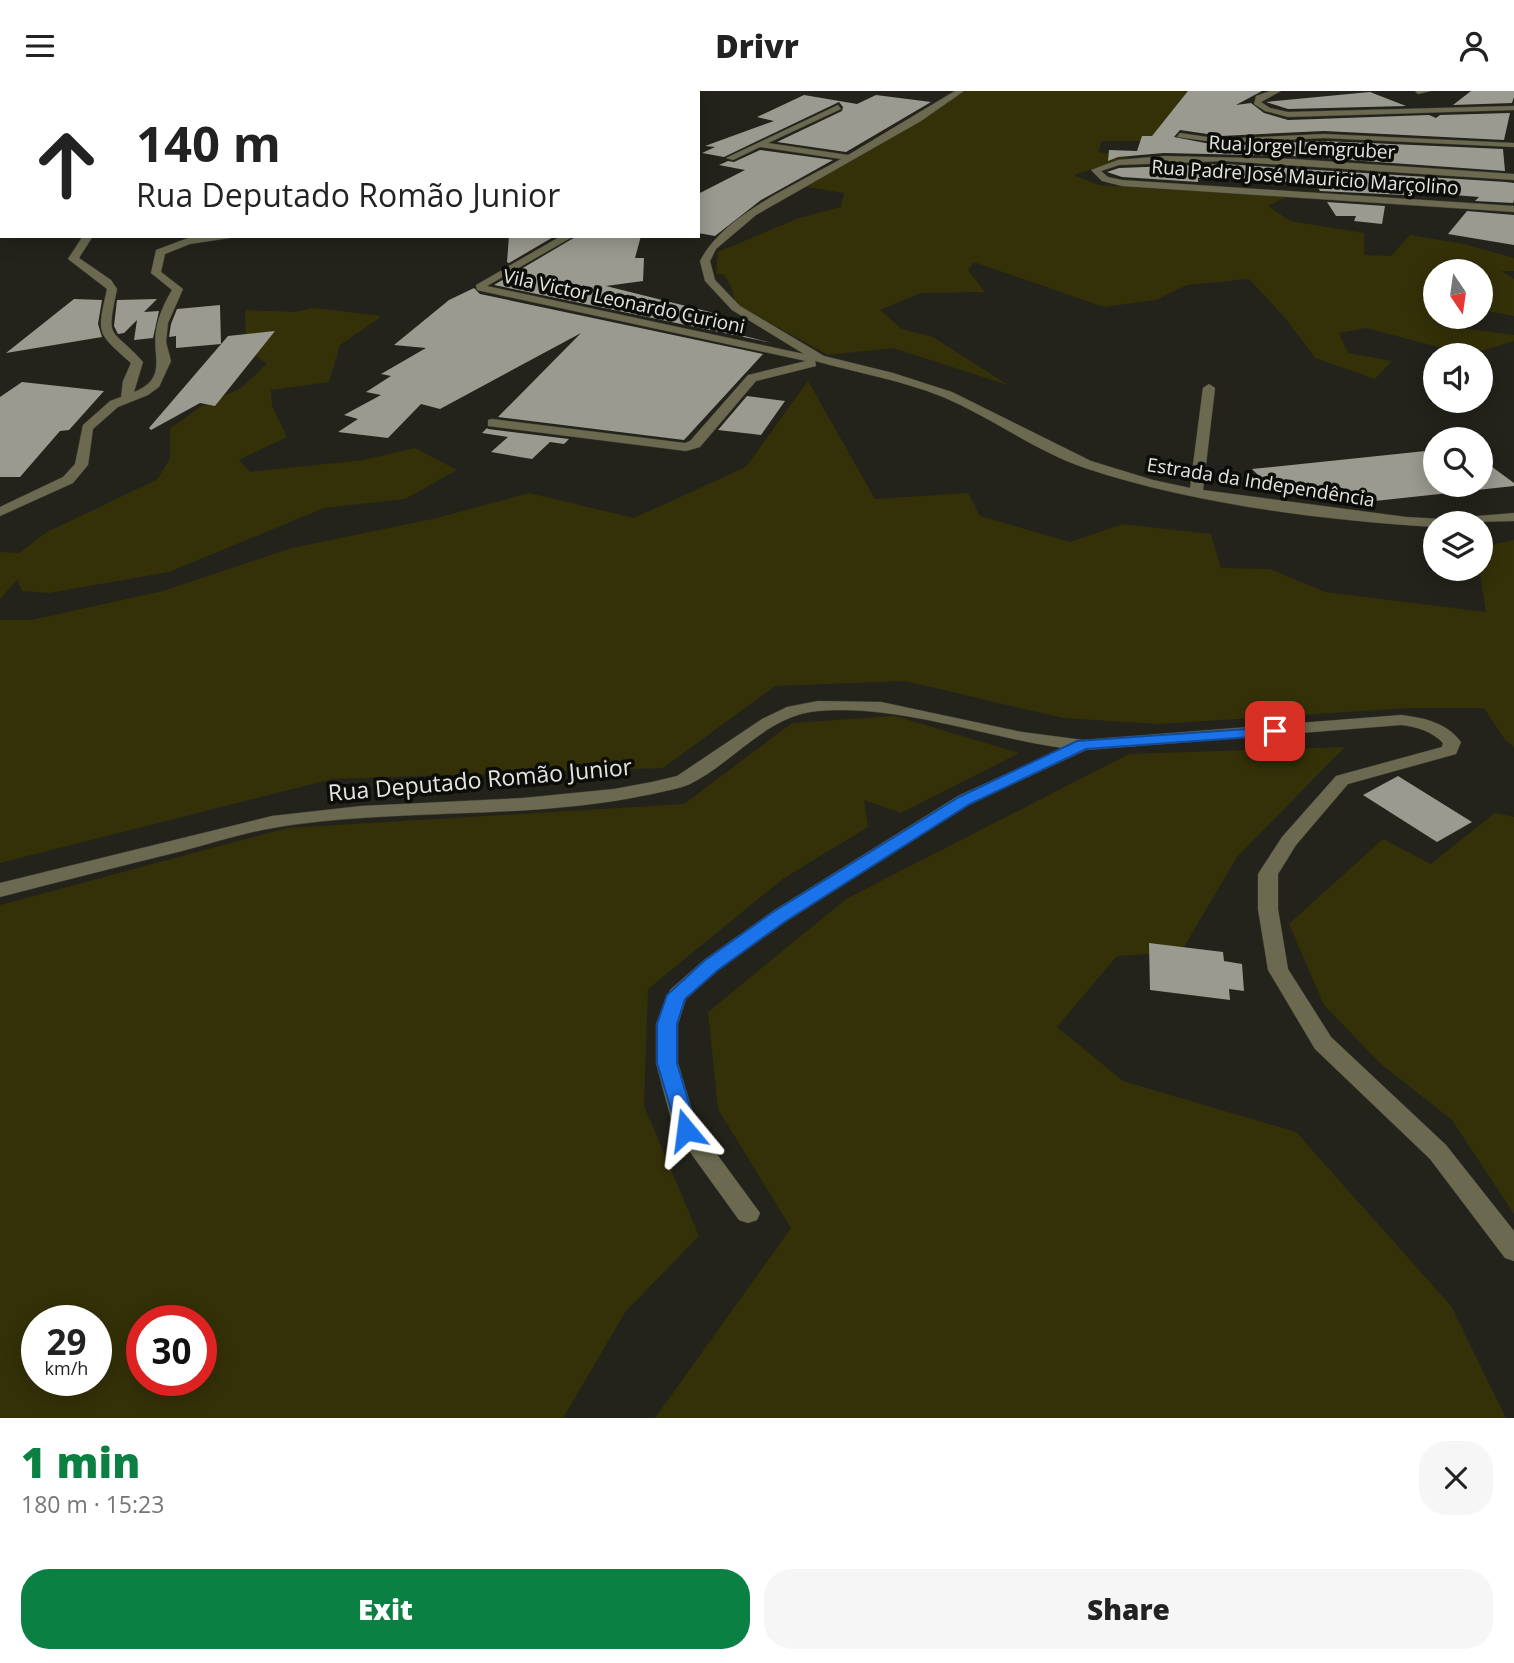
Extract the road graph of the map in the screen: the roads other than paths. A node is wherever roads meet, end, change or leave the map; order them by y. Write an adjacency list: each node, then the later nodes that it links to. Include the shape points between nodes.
1 (960, 91): 11 (street, Estrada da Independência)
2 (1277, 91): 5 (street, via 1259,98 1259,106 1297,115)
3 (838, 107): 8 (street)
4 (1514, 108): 5 (street)
5 (1435, 111): 6 (street)
6 (1514, 117)
7 (1180, 135): 9 (street, via 1221,141 1324,136)
8 (759, 144): 10 (street); 11 (street)
9 (1514, 145)
10 (730, 158)
11 (849, 158): 18 (street, Estrada da Independência, via 730,230 705,261 710,281 736,308)
12 (1096, 174): 13 (street, Rua Jorge Lemgruber, via 1102,165 1128,160 1187,159); 14 (street, Rua Padre José Mauricio Marçolino, via 1122,183)
13 (1514, 177)
14 (1514, 209)
15 (87, 238): 20 (street, via 73,259 112,289 104,326 109,337 137,362)
16 (218, 238): 20 (street, via 188,241 160,252 156,274 178,289 162,321 165,361 155,384)
17 (565, 238): 18 (street, Vila Victor Leonardo Curioni, via 481,288)
18 (825, 360): 21 (street, via 752,378 695,445 686,447); 22 (street, Estrada da Independência, via 948,395 1111,474)
19 (1209, 388): 22 (street)
20 (127, 397): 23 (street, via 103,411 87,428 81,465 68,480)
21 (492, 423)
22 (1196, 493): 24 (street, Estrada da Independência, via 1406,521)
23 (0, 512)
24 (1514, 517)
25 (1083, 745): 26 (street, Rua Deputado Romão Junior, via 881,707 818,706 768,723 683,780 652,788 614,796 272,822); 27 (street, via 964,800 872,856 711,965 677,995 667,1024 667,1063 686,1130); 28 (street, Rua Deputado Romão Junior, via 1401,720 1445,734 1452,743 1450,750 1439,755 1342,780 1289,841 1268,874 1268,909 1278,970 1323,1042 1438,1152)
26 (0, 890)
27 (748, 1213)
28 (1514, 1250)

